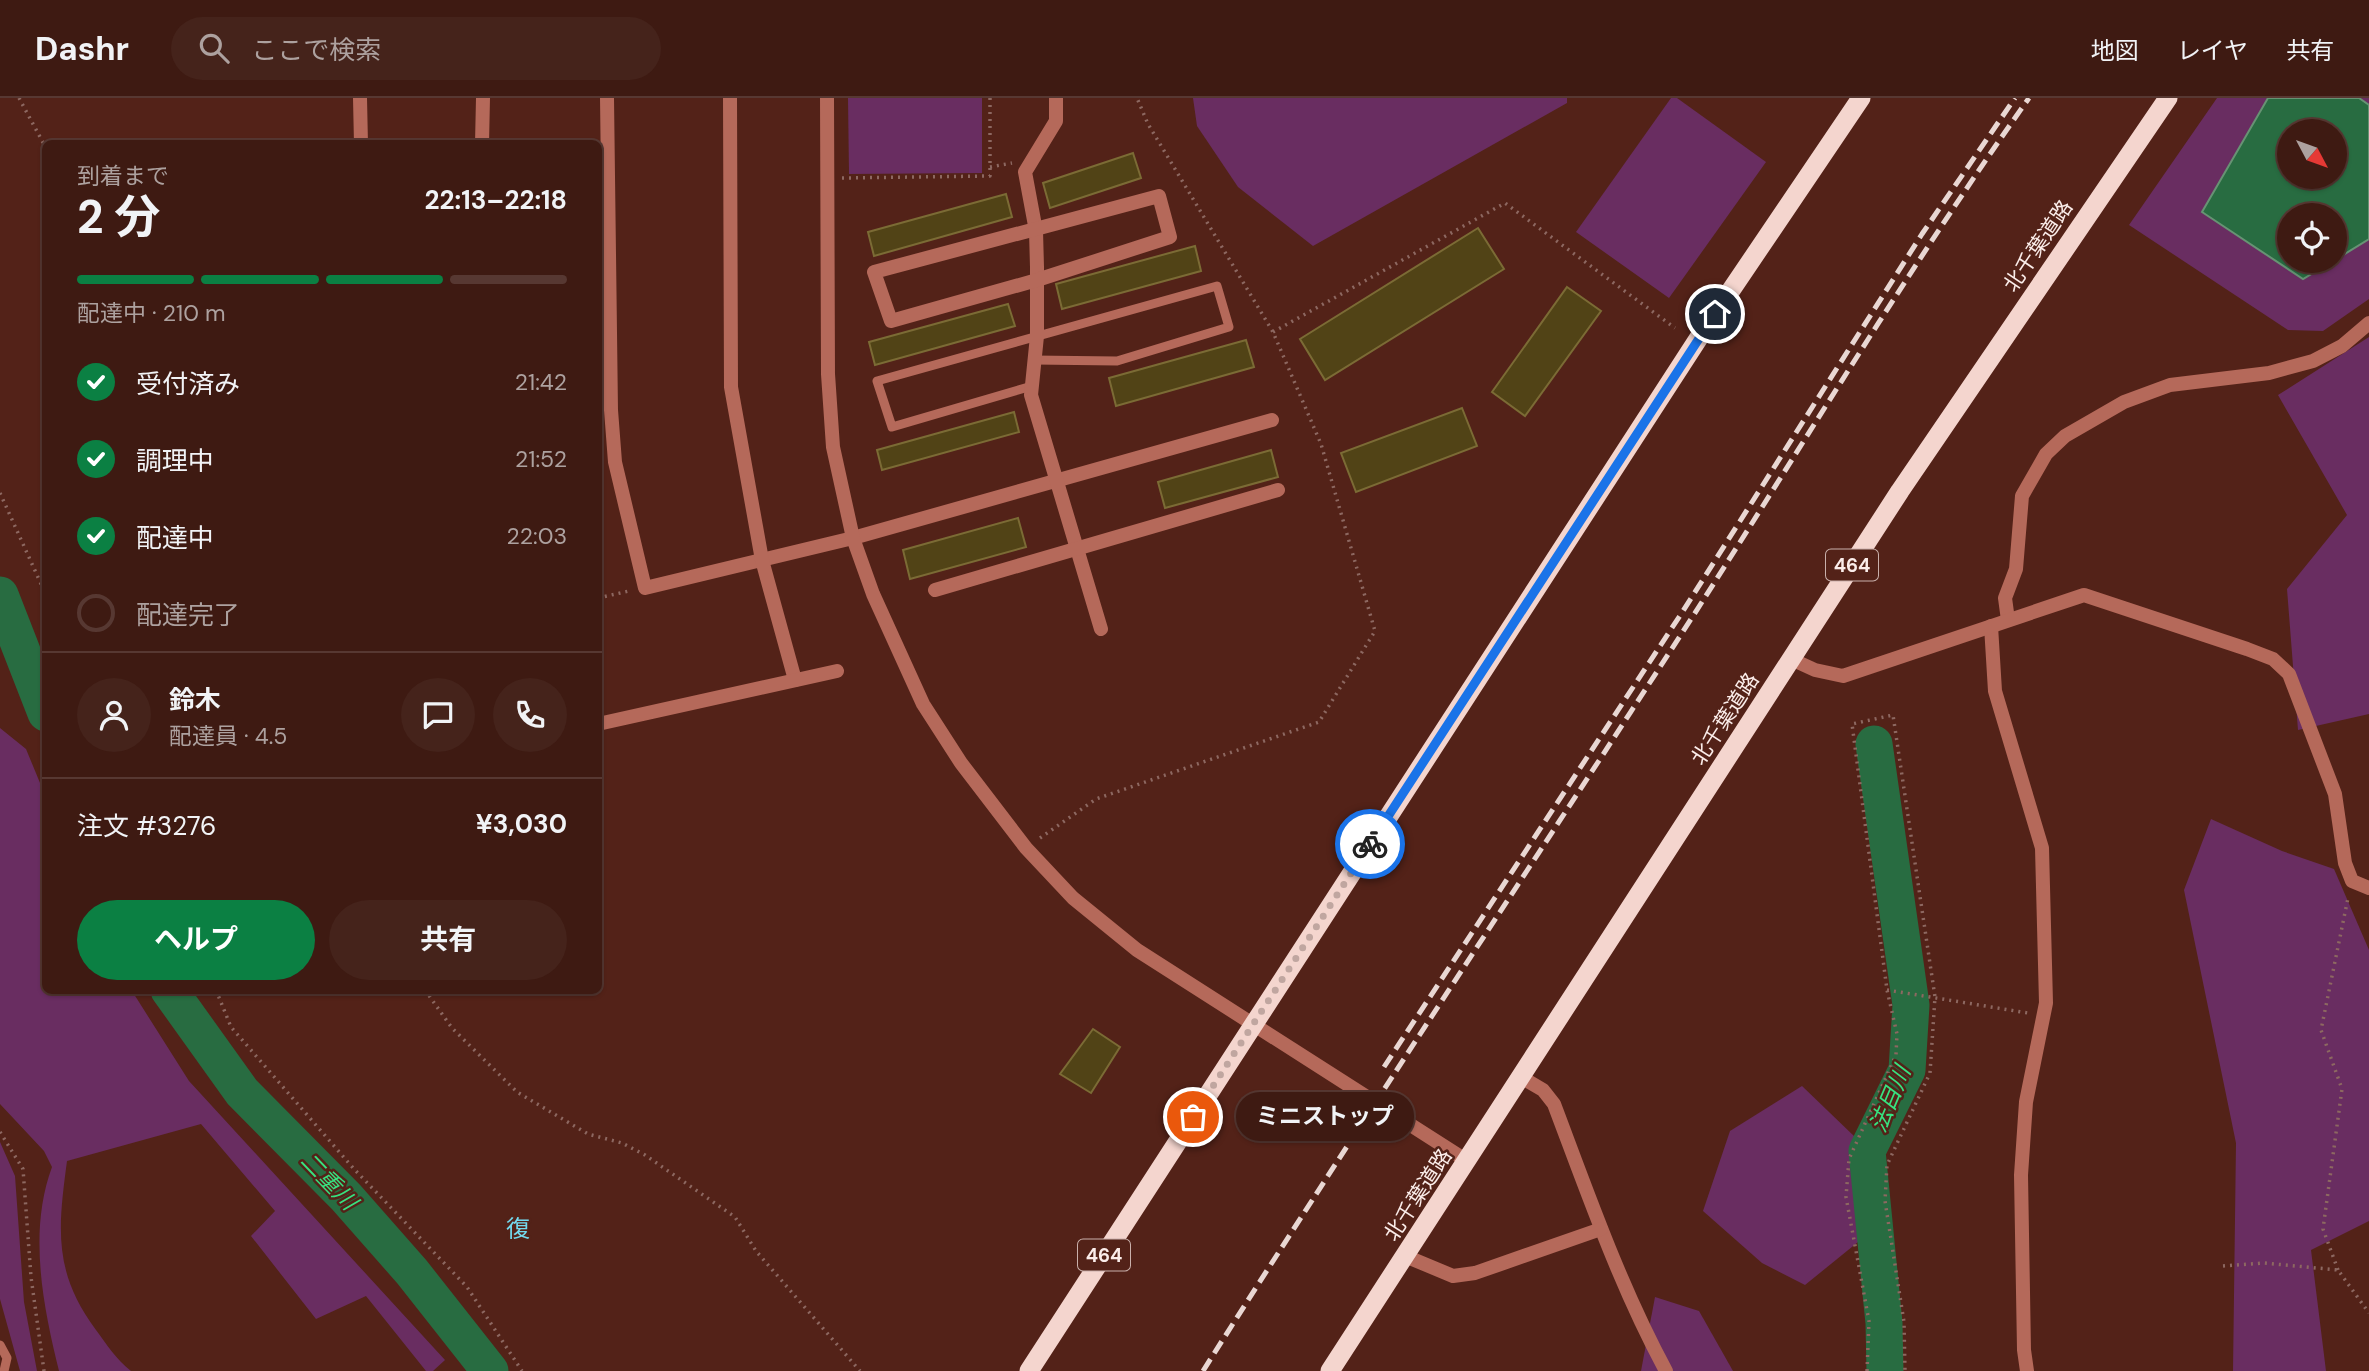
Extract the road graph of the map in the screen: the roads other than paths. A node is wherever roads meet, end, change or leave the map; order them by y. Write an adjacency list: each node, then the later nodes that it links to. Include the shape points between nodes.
1 (360, 98): 9 (street)
2 (483, 98): 10 (street)
3 (607, 98): 22 (street, via 615,462 645,588)
4 (730, 98): 22 (street, via 731,387)
5 (827, 98): 20 (street, via 828,374 833,447)
6 (1056, 98): 11 (street, via 1056,121 1026,172)
7 (1861, 98): 32 (highway, 464, via 1700,336)
8 (2168, 98): 27 (highway, 北千葉道路 / 464)
9 (361, 140)
10 (482, 140)
11 (1035, 231): 12 (street); 12 (street, via 1159,195 1170,237); 12 (street, via 874,272 891,321)
12 (1037, 280): 14 (street)
13 (2369, 323): 24 (street, via 2314,361 2269,373 2170,385 2124,402 2065,436 2046,454 2022,496 2016,569 2005,598)
14 (1037, 335): 15 (street); 15 (lane, via 1217,286 1229,327 1117,361); 16 (lane, via 877,381 892,428)
15 (1034, 360): 16 (street)
16 (1032, 386): 18 (street)
17 (1272, 420): 18 (street)
18 (1056, 482): 20 (street); 21 (street)
19 (1278, 491): 21 (street)
20 (853, 538): 22 (street); 32 (street, via 923,704 1026,848 1073,898 1137,950)
21 (1077, 550): 23 (street); 26 (street)
22 (762, 560): 29 (street)
23 (935, 590)
24 (2008, 620): 25 (street); 31 (street, via 2084,595 2273,659 2289,674 2335,794 2351,881)
25 (1991, 626): 27 (street, via 1843,676); 42 (street, via 1995,691 2042,848 2046,1003 2026,1102 2021,1175)
26 (1101, 629)
27 (1791, 659): 33 (highway, 北千葉道路 / 464)
28 (837, 671): 29 (street)
29 (795, 680): 30 (street)
30 (602, 723)
31 (2369, 888)
32 (1259, 1029): 34 (street); 39 (highway, 464)
33 (1521, 1077): 34 (highway, 北千葉道路 / 464); 35 (street, via 1543,1090 1554,1104)
34 (1467, 1161): 36 (highway, 北千葉道路 / 464)
35 (1601, 1229): 36 (street, via 1475,1273 1453,1276); 41 (street)
36 (1405, 1256): 40 (highway, 北千葉道路 / 464)
37 (0, 1345): 38 (lane, via 7,1358)
38 (4, 1371)
39 (1029, 1371)
40 (1330, 1371)
41 (1666, 1371)
42 (2027, 1371)

